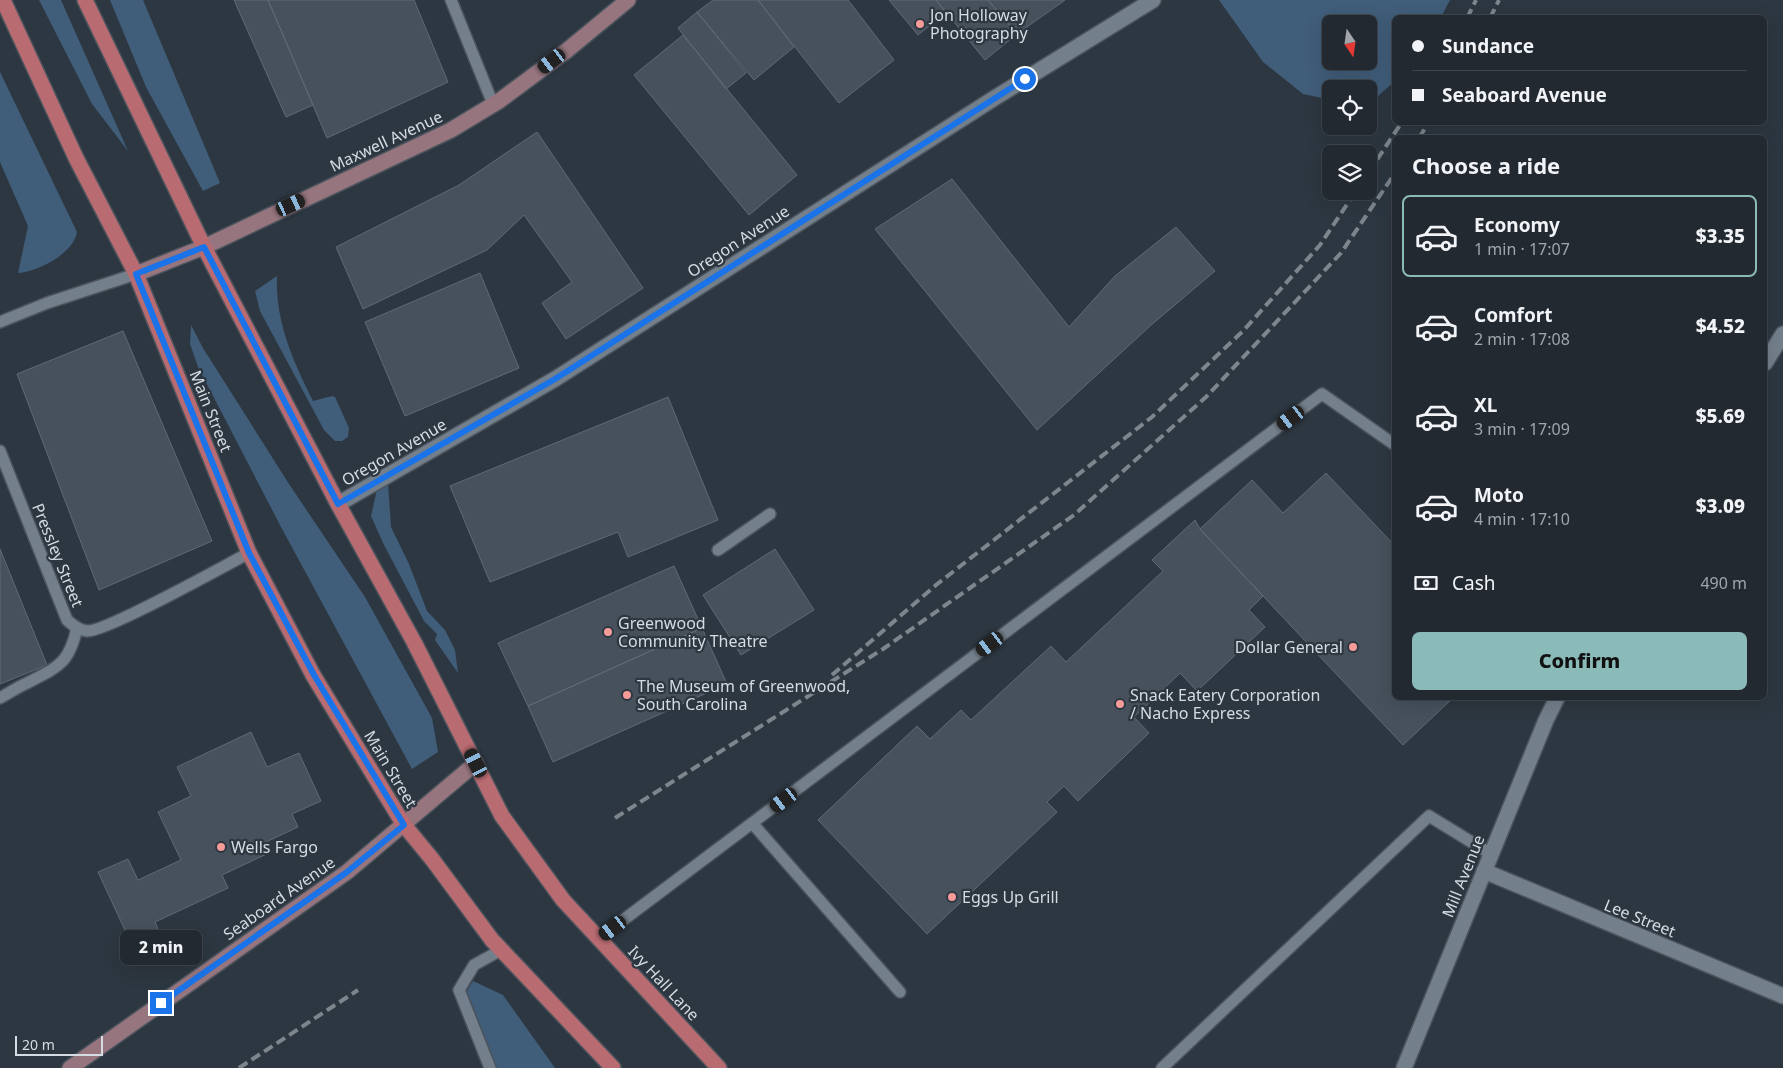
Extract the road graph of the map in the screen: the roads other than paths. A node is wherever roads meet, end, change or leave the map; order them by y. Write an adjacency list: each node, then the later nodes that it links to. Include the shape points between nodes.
1 (3, 0): 8 (main road, Main Street, via 76,158)
2 (85, 0): 7 (main road)
3 (451, 0): 6 (lane)
4 (628, 0): 6 (main road, Maxwell Avenue, via 565,52)
5 (1154, 0): 14 (street, Oregon Avenue, via 555,379)
6 (493, 104): 7 (main road, Maxwell Avenue, via 451,130)
7 (204, 247): 8 (main road, Maxwell Avenue); 14 (main road)
8 (136, 274): 9 (lane); 17 (main road, Main Street)
9 (0, 322)
10 (1783, 334): 11 (street)
11 (1767, 360)
12 (1392, 443): 22 (lane, via 1322,394)
13 (0, 451): 18 (lane, Pressley Street, via 67,620)
14 (338, 504): 21 (main road)
15 (770, 514): 16 (lane)
16 (718, 550)
17 (249, 553): 18 (lane, Pressley Street, via 114,622 88,631); 23 (main road, Main Street, via 314,675)
18 (77, 628): 19 (lane, via 73,646 63,663)
19 (0, 698)
20 (1556, 700): 24 (street, Mill Avenue)
21 (476, 763): 23 (main road, Seaboard Avenue); 26 (main road, Ivy Hall Lane, bridge, via 502,816 563,900)
22 (752, 824): 26 (lane); 28 (lane)
23 (404, 825): 27 (main road, Main Street, bridge); 30 (main road, Seaboard Avenue, via 347,872)
24 (1491, 854): 25 (street, Mill Avenue); 34 (lane, via 1429,816)
25 (1484, 871): 29 (street, Lee Street); 35 (street, Mill Avenue)
26 (598, 939): 33 (main road, Ivy Hall Lane)
27 (496, 945): 31 (lane, via 474,965 459,990); 32 (main road)
28 (900, 992)
29 (1783, 996)
30 (70, 1068)
31 (490, 1068)
32 (613, 1068)
33 (719, 1068)
34 (1162, 1068)
35 (1404, 1068)

